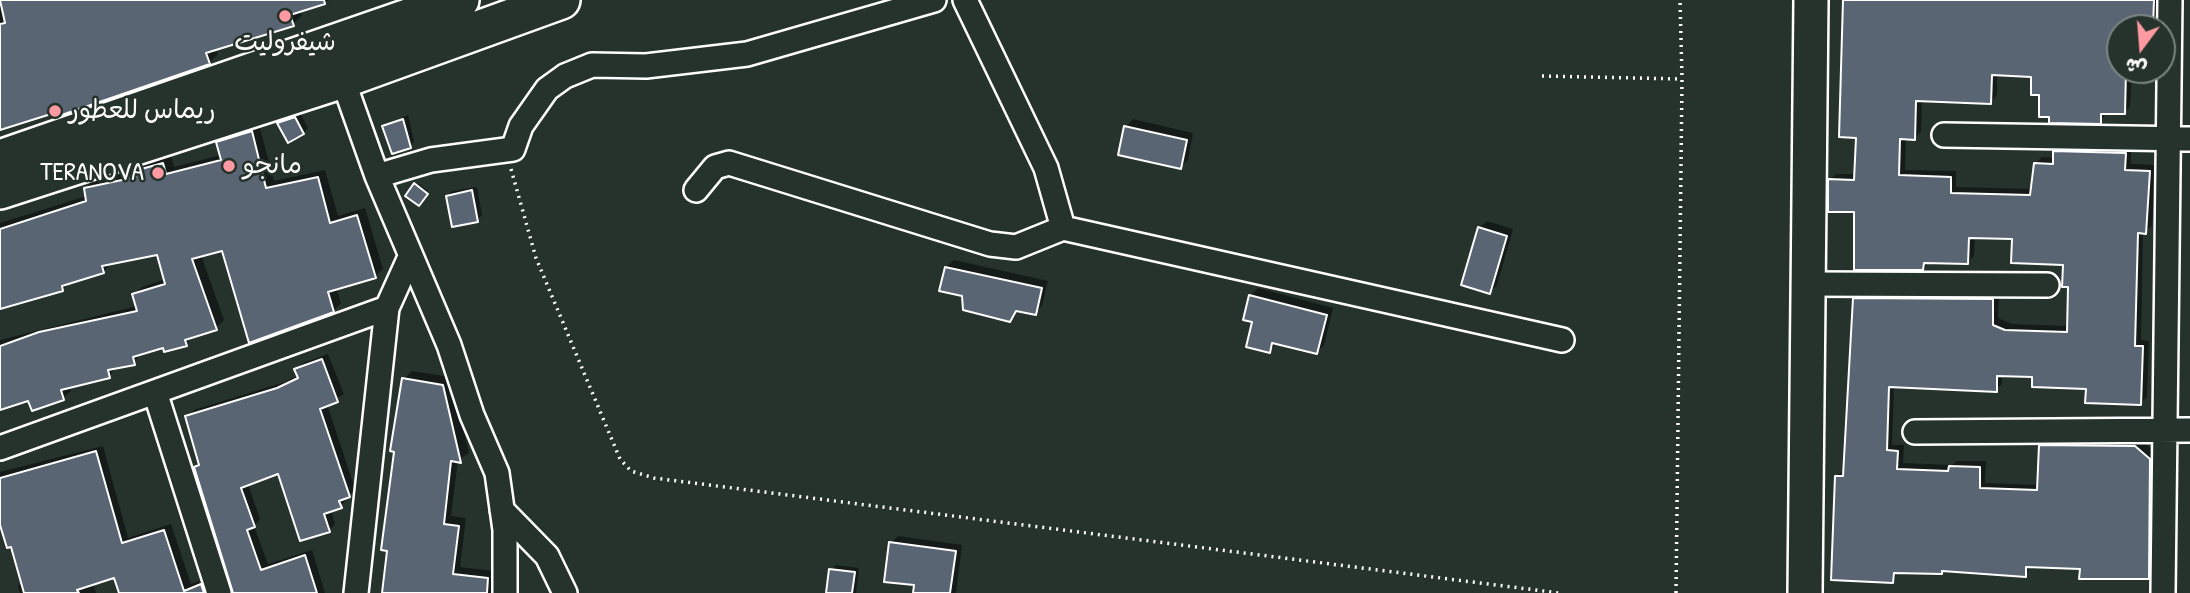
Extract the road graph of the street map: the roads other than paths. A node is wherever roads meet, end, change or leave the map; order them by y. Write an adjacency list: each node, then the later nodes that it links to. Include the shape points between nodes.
1 (460, 0): 7 (main road)
2 (561, 0): 7 (main road)
3 (934, 0): 11 (street, via 747,54 646,66 592,65 547,89 521,126 513,149 431,160)
4 (965, 0): 14 (street, via 1046,168)
5 (1811, 0): 16 (street)
6 (2170, 0): 9 (street)
7 (337, 62): 10 (main road); 11 (street); 12 (main road)
8 (1944, 135): 9 (street)
9 (2180, 139): 21 (street)
10 (0, 159)
11 (377, 177): 15 (street)
12 (0, 190)
13 (696, 190): 14 (street, via 715,167 729,163 990,244 1016,247)
14 (1063, 228): 19 (street)
15 (410, 257): 18 (street); 25 (street, via 497,473)
16 (1808, 284): 17 (street); 30 (street)
17 (2047, 285)
18 (387, 308): 20 (street); 27 (street)
19 (1562, 340)
20 (155, 392): 24 (street); 26 (street)
21 (2163, 430): 22 (street); 23 (street); 31 (street)
22 (2190, 430)
23 (1915, 432)
24 (0, 448)
25 (502, 510): 28 (street); 29 (street, via 547,556)
26 (219, 593)
27 (356, 593)
28 (505, 593)
29 (565, 593)
30 (1805, 593)
31 (2163, 593)

